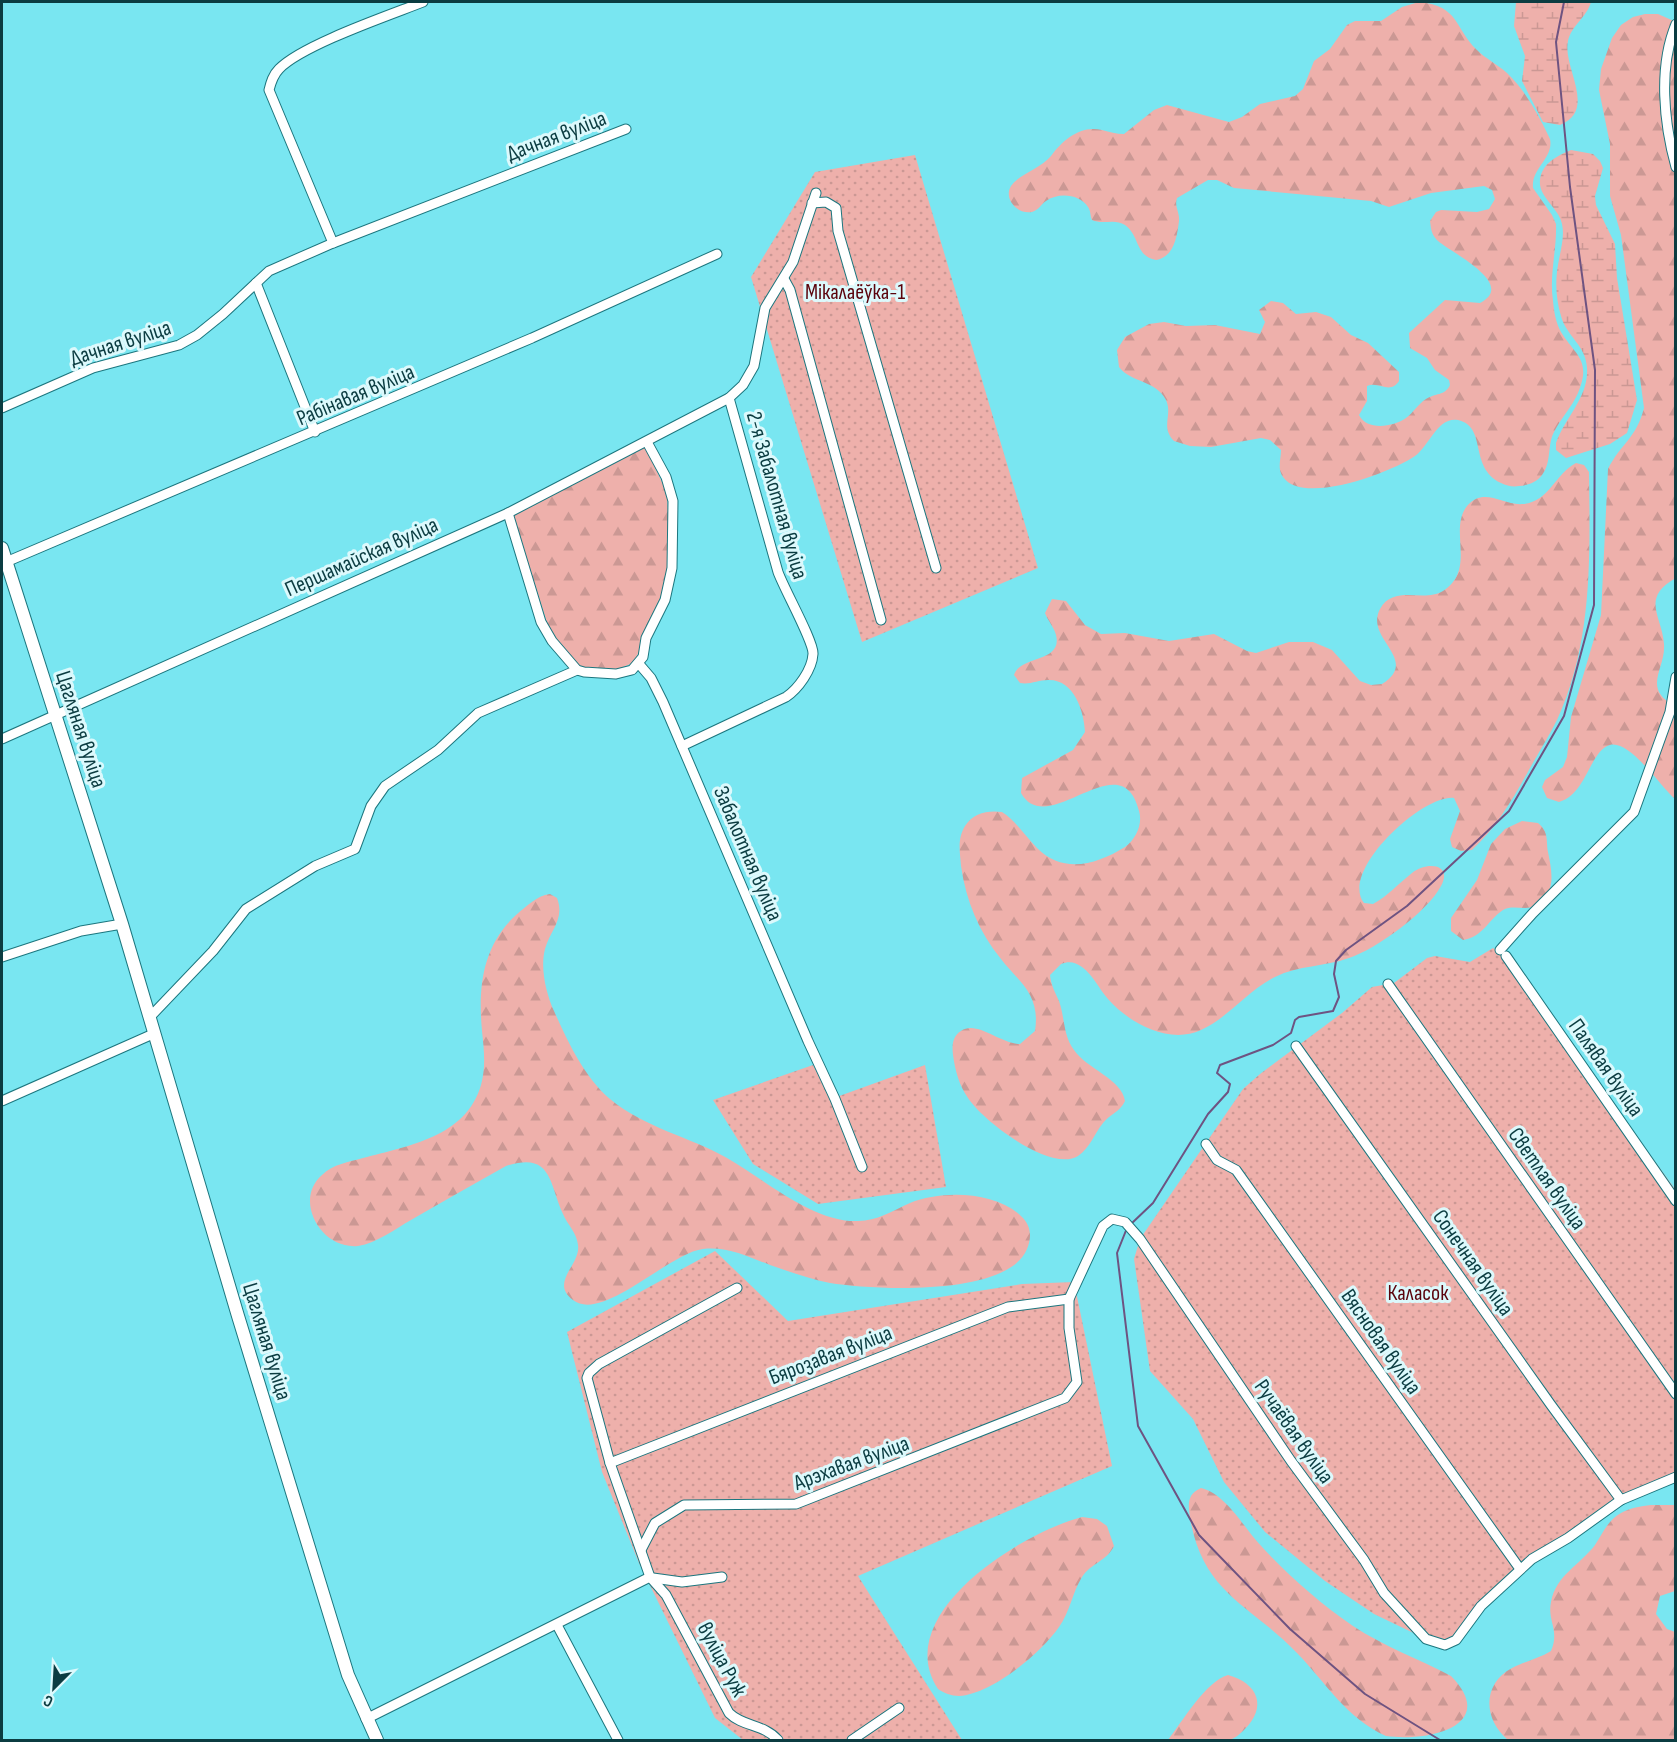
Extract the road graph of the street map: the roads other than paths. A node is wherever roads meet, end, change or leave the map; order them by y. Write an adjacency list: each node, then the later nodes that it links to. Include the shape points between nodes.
1 (423, 2): 7 (street, via 292,59 273,77 269,90)
2 (1676, 24): 4 (street, via 1669,40 1666,84 1667,134)
3 (626, 129): 7 (street, Дачная вуліца)
4 (1676, 167)
5 (816, 193): 6 (street, 2-я Забалотная вуліца)
6 (812, 203): 9 (street, 2-я Забалотная вуліца, via 797,253); 18 (street, via 826,202 836,208 838,231)
7 (333, 243): 10 (street, Дачная вуліца, via 269,271)
8 (717, 254): 13 (street, Рабінавая вуліца)
9 (784, 279): 11 (street, 2-я Забалотная вуліца, via 765,308 754,366 743,386); 19 (street)
10 (256, 283): 12 (street, Дачная вуліца, via 214,321 179,345 93,368); 13 (street)
11 (729, 398): 14 (street, Першамайская вуліца); 25 (street, 2-я Забалотная вуліца, via 778,572 812,644 811,664 794,691 772,706)
12 (2, 408)
13 (315, 432): 17 (street, Рабінавая вуліца)
14 (647, 442): 15 (street, Першамайская вуліца); 20 (street, via 671,490 674,530 668,591 646,638)
15 (508, 513): 21 (street, via 541,622); 23 (street, Першамайская вуліца)
16 (2, 548): 17 (street, Цагляная вуліца)
17 (6, 562): 23 (street, Цагляная вуліца)
18 (936, 568)
19 (881, 620)
20 (639, 664): 21 (street, via 616,674); 25 (street, Забалотная вуліца, via 655,684)
21 (577, 670): 29 (street, via 478,712 438,750 385,786 371,806 355,849 315,866 237,917 213,951)
22 (1676, 677): 35 (street, Палявая вуліца, via 1670,712 1634,812 1533,913 1503,953)
23 (56, 715): 24 (street, Першамайская вуліца); 26 (street, Цагляная вуліца)
24 (2, 739)
25 (682, 746): 34 (street, Забалотная вуліца)
26 (122, 924): 27 (street, via 81,931); 29 (street, Цагляная вуліца)
27 (2, 957)
28 (1388, 984): 38 (street, Светлая вуліца)
29 (149, 1018): 30 (street, Цагляная вуліца)
30 (153, 1034): 32 (street); 48 (street, Цагляная вуліца, via 348,1675)
31 (1296, 1046): 41 (street, Сонечная вуліца)
32 (2, 1101)
33 (1206, 1144): 43 (street, Вясновая вуліца, via 1214,1157 1236,1170)
34 (862, 1167)
35 (1676, 1201)
36 (737, 1288): 39 (street, via 588,1373 587,1385)
37 (1069, 1299): 39 (street, Бярозавая вуліца, via 1008,1306); 42 (street, Арэхавая вуліца, via 1077,1382 1070,1394 1058,1402 805,1502 787,1506 684,1505 655,1523); 43 (street, Ручаёвая вуліца, via 1103,1226 1112,1219 1128,1225 1384,1593 1426,1640 1445,1645 1456,1640 1481,1606)
38 (1676, 1394)
39 (610, 1463): 42 (street)
40 (1676, 1477): 41 (street)
41 (1621, 1500): 43 (street)
42 (641, 1550): 45 (street)
43 (1520, 1569)
44 (722, 1577): 45 (street, via 682,1582)
45 (650, 1578): 46 (street); 51 (street, вуліца Руж, via 666,1595 729,1713 739,1721 766,1729)
46 (557, 1625): 48 (street); 50 (street)
47 (898, 1708): 52 (street)
48 (366, 1719): 49 (street, Цагляная вуліца)
49 (376, 1740)
50 (618, 1740)
51 (778, 1740)
52 (852, 1740)

